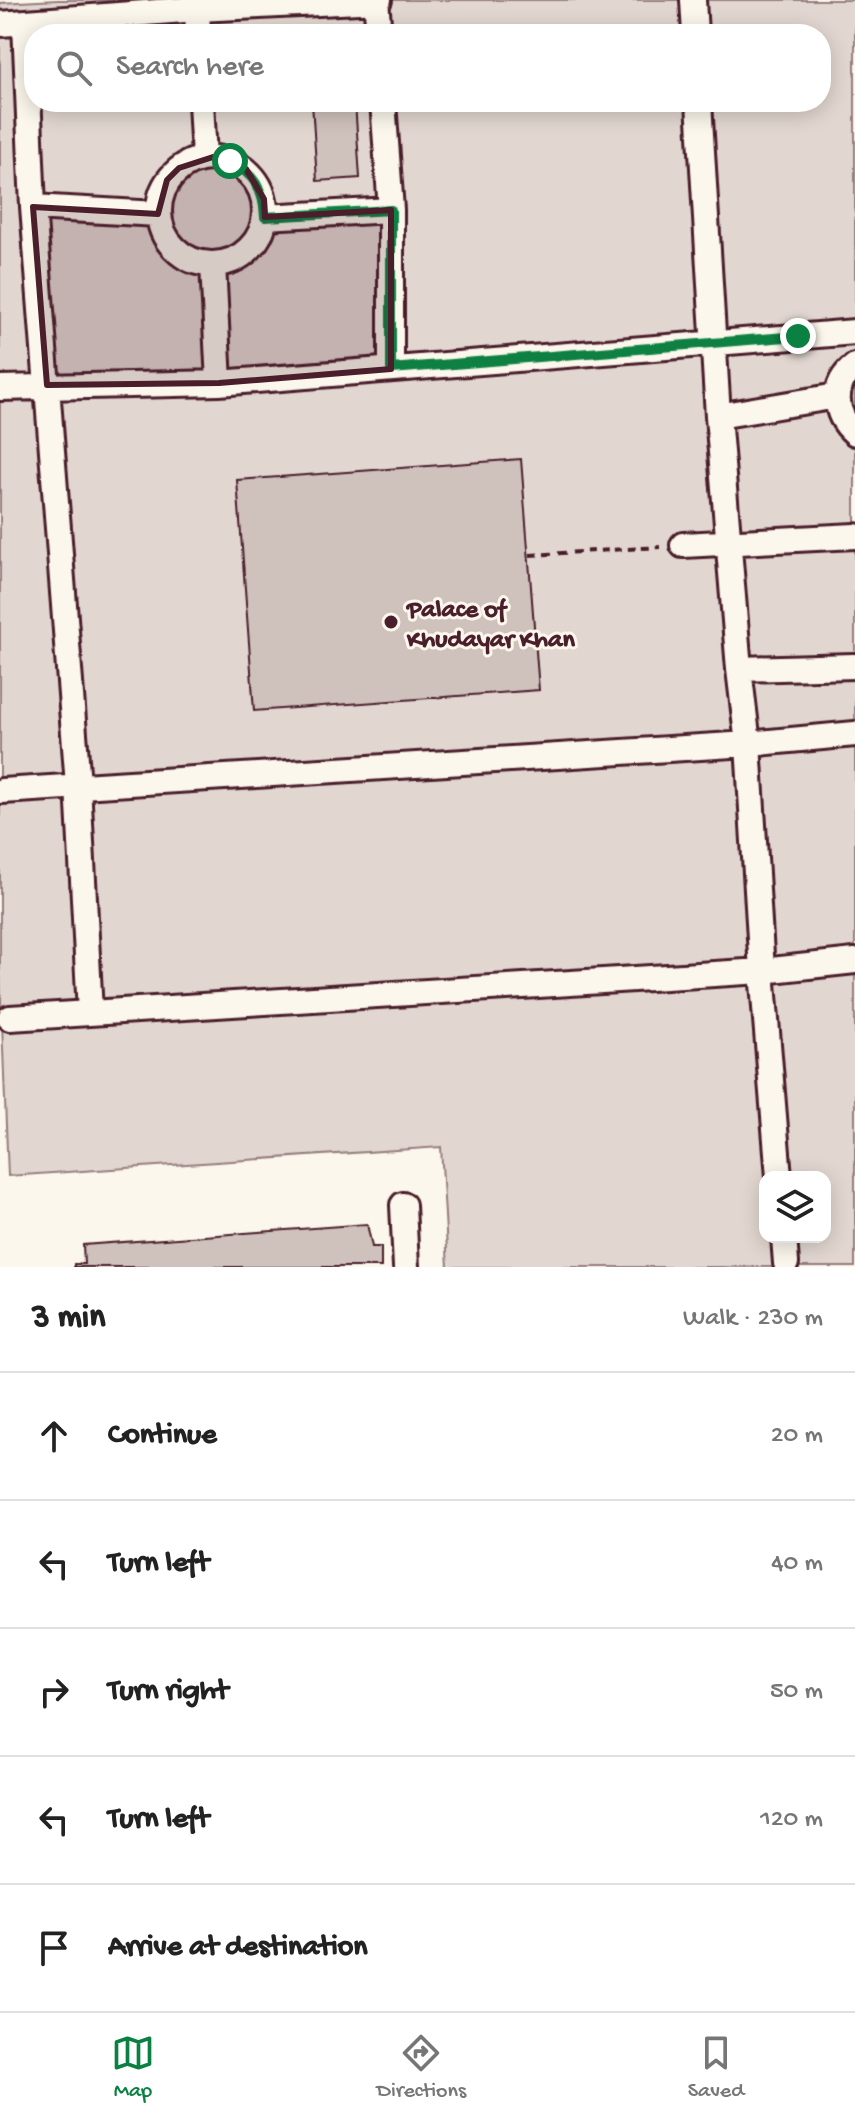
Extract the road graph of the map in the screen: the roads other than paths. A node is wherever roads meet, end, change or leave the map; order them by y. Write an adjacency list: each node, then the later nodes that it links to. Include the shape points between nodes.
1 (377, 0): 3 (street); 7 (street)
2 (693, 0): 8 (street)
3 (197, 9): 5 (street); 6 (street)
4 (0, 24): 5 (street)
5 (25, 24)
6 (198, 24)
7 (378, 24)
8 (694, 24)
9 (29, 112): 14 (street)
10 (202, 112): 13 (street)
11 (384, 112): 15 (street)
12 (700, 112): 20 (street)
13 (204, 158): 16 (street, via 179,168 167,180); 17 (street, via 246,169 264,199)
14 (33, 207): 16 (street); 24 (street)
15 (391, 210): 17 (street); 22 (street)
16 (158, 214): 18 (street, via 171,246 185,258)
17 (265, 217): 18 (street, via 250,248 236,259)
18 (213, 264): 23 (street)
19 (855, 332): 20 (street)
20 (713, 342): 22 (street); 27 (street)
21 (855, 366): 26 (street, via 840,383)
22 (391, 369): 23 (street)
23 (219, 383): 24 (street)
24 (47, 385): 25 (street); 38 (street)
25 (0, 388)
26 (837, 396): 27 (street); 28 (street, via 844,422)
27 (718, 416): 30 (street)
28 (855, 433)
29 (855, 536): 30 (street)
30 (728, 542): 31 (street); 34 (street)
31 (683, 545)
32 (855, 655): 33 (street)
33 (854, 666): 34 (street); 35 (street)
34 (739, 669): 37 (street)
35 (855, 673)
36 (855, 734): 37 (street)
37 (748, 744): 38 (street); 41 (street)
38 (78, 785): 39 (street); 42 (street)
39 (2, 791)
40 (855, 961): 41 (street)
41 (762, 971): 42 (street); 44 (street)
42 (90, 1013): 43 (street)
43 (10, 1018)
44 (779, 1171)
45 (403, 1205): 48 (street)
46 (784, 1243): 47 (street)
47 (786, 1263)
48 (406, 1267)

